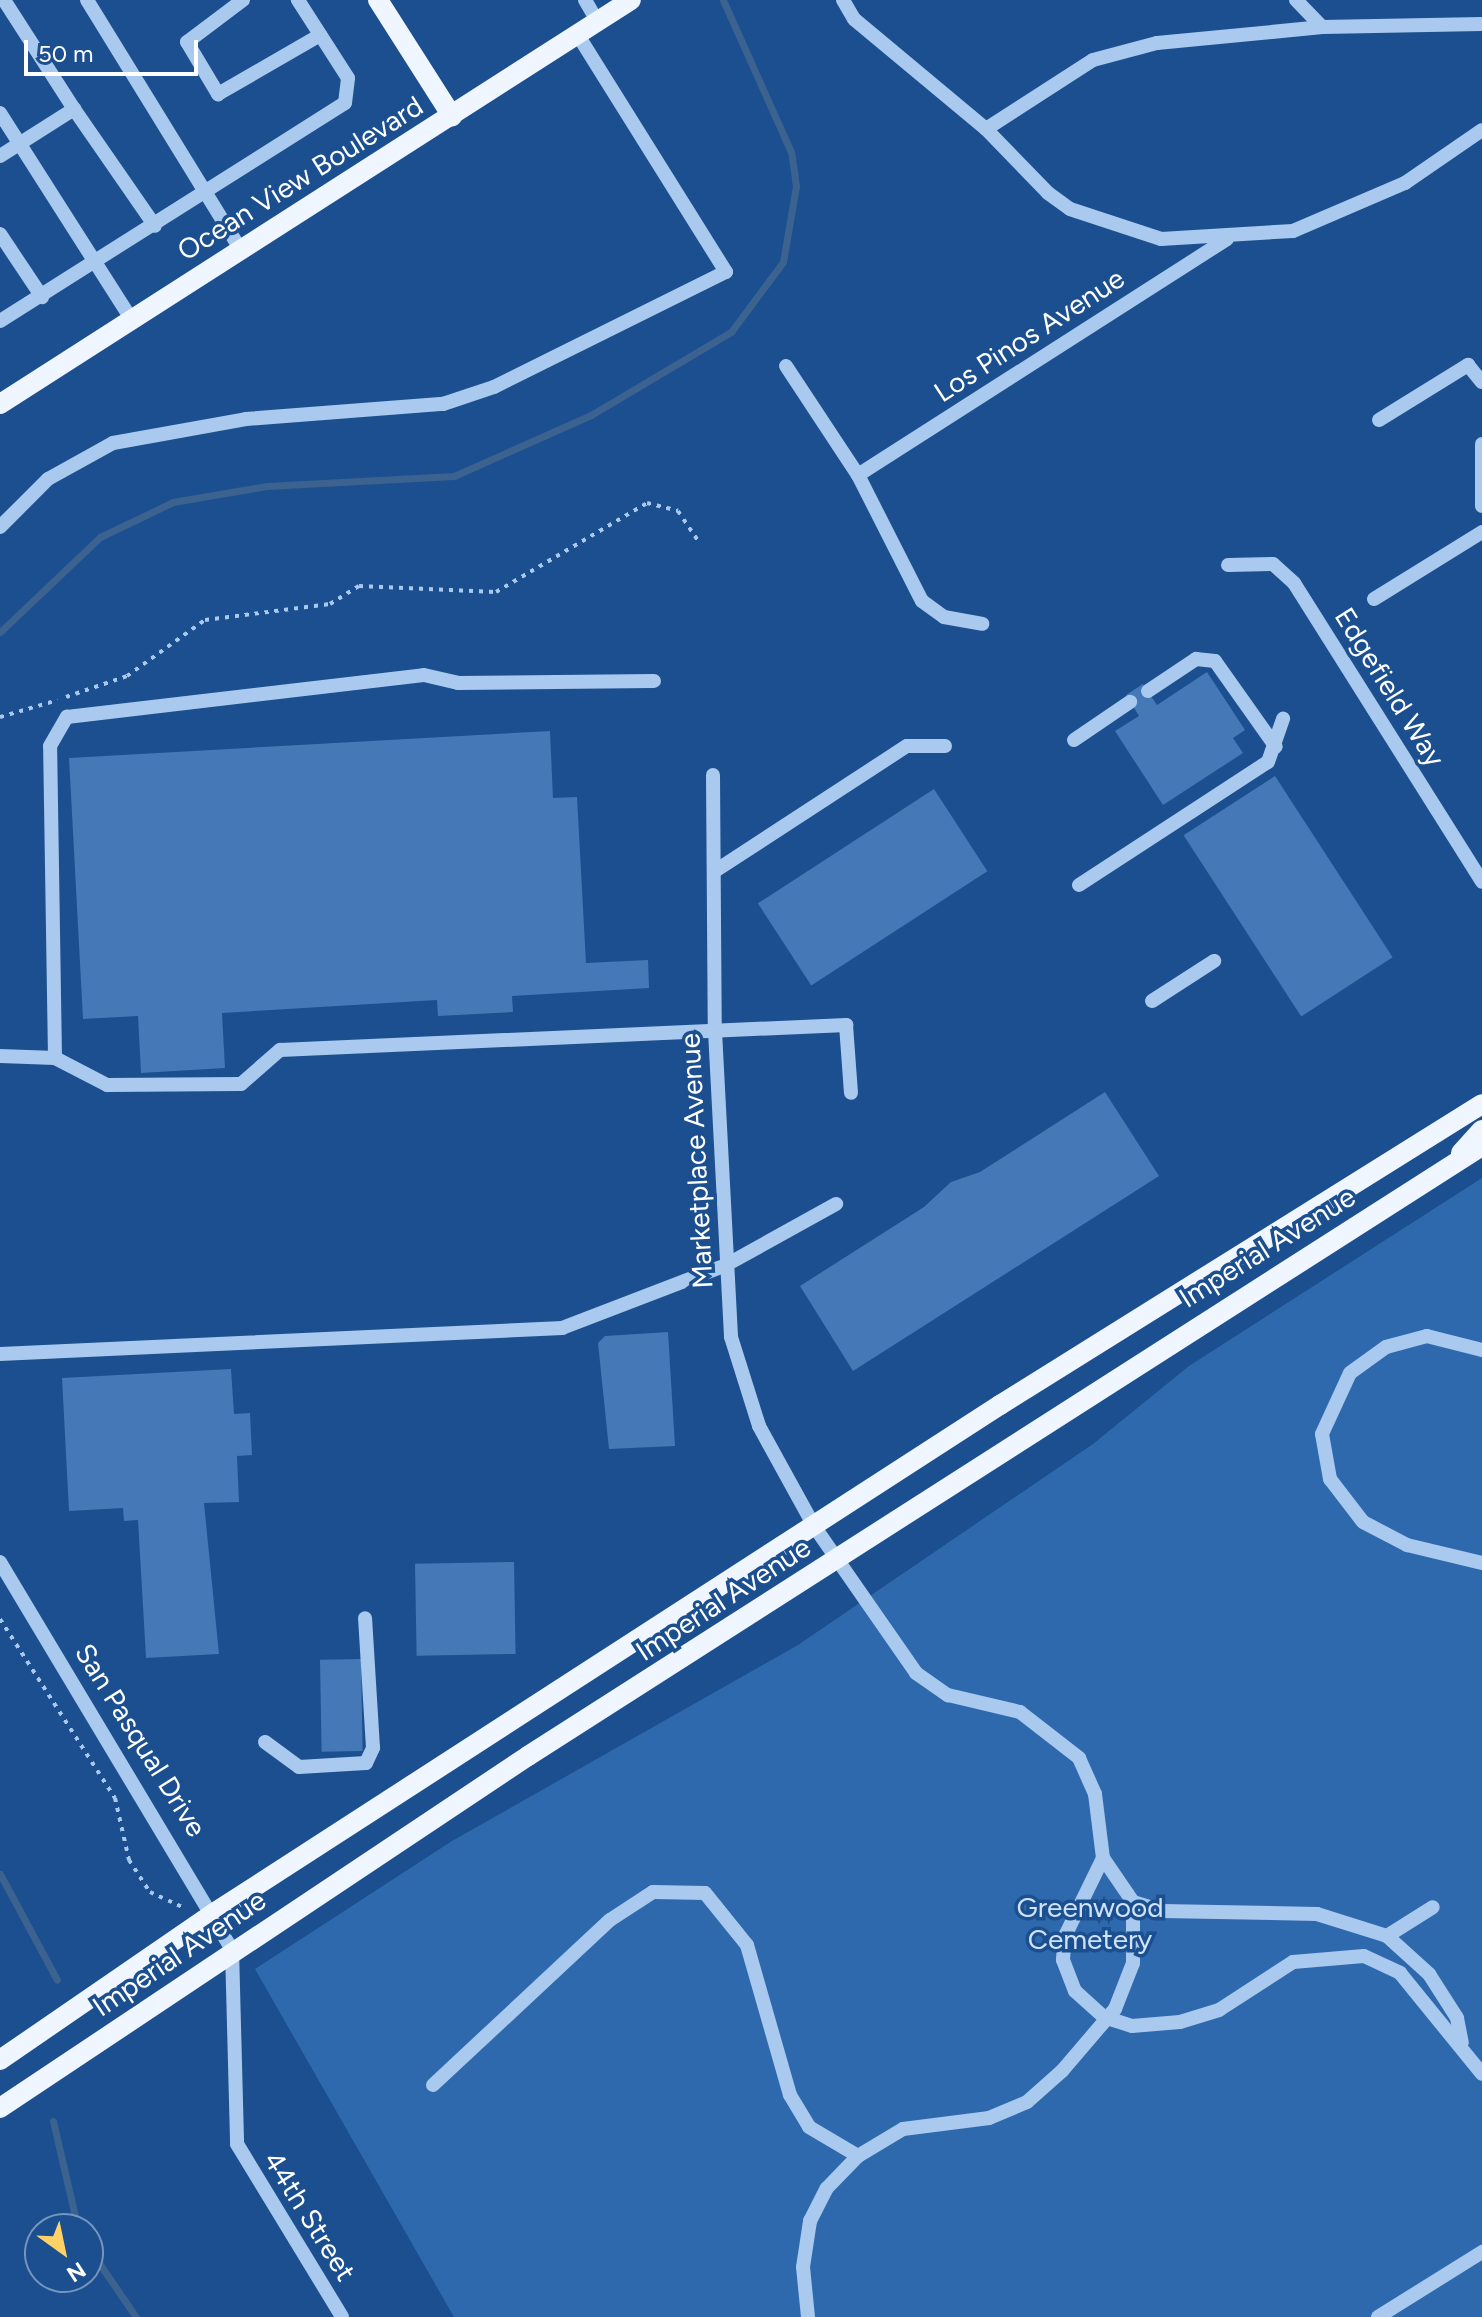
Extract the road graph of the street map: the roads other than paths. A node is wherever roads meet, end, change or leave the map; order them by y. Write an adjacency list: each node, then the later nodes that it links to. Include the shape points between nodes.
1 (4, 0): 15 (street)
2 (87, 0): 22 (street)
3 (243, 0): 14 (street, via 187,42 218,94)
4 (298, 0): 14 (street)
5 (378, 0): 17 (main road)
6 (585, 0): 10 (street)
7 (631, 0): 10 (main road, Ocean View Boulevard)
8 (843, 0): 18 (street, via 854,19)
9 (1296, 0): 12 (street)
10 (597, 21): 13 (main road, Ocean View Boulevard)
11 (1482, 24): 12 (street)
12 (1322, 27): 18 (street, via 1157,43 1093,60)
13 (577, 34): 17 (main road, Ocean View Boulevard); 38 (street, via 726,272 494,387 443,404 246,419 113,443 48,479)
14 (320, 35): 22 (street, via 348,78 345,103)
15 (74, 109): 20 (street); 23 (street)
16 (0, 113): 20 (street)
17 (452, 116): 26 (main road, Ocean View Boulevard)
18 (986, 129): 25 (street, via 1070,209 1161,239)
19 (1482, 130): 25 (street, via 1354,210 1293,231)
20 (20, 144): 21 (street); 27 (street)
21 (0, 156)
22 (206, 192): 23 (street); 26 (street)
23 (155, 226): 27 (street)
24 (0, 234): 28 (street)
25 (1227, 239): 36 (street, Los Pinos Avenue)
26 (240, 249): 29 (main road, Ocean View Boulevard)
27 (96, 265): 28 (street); 29 (street)
28 (42, 297): 30 (street)
29 (131, 319): 33 (main road, Ocean View Boulevard)
30 (0, 321)
31 (786, 366): 36 (street)
32 (1482, 382): 34 (street, via 1468,365)
33 (0, 404)
34 (1379, 420)
35 (1482, 444): 37 (street)
36 (858, 475): 42 (street, via 922,601 944,617)
37 (1482, 506)
38 (0, 527)
39 (1482, 532): 41 (street)
40 (1228, 565): 52 (street, Edgefield Way, via 1273,564 1294,583)
41 (1374, 599)
42 (982, 624)
43 (654, 681): 58 (street, via 458,683 424,675 67,717 50,746)
44 (1148, 691): 49 (street, via 1196,659 1215,661)
45 (1130, 702): 47 (street)
46 (1283, 719): 49 (street)
47 (1074, 740)
48 (945, 746): 51 (street, via 907,746)
49 (1276, 747): 53 (street, via 1268,762)
50 (713, 775): 51 (street, Marketplace Avenue)
51 (715, 871): 56 (street, Marketplace Avenue)
52 (1482, 882)
53 (1079, 885)
54 (1214, 961): 55 (street)
55 (1152, 1001)
56 (715, 1031): 58 (street, via 280,1050 241,1084 107,1085); 59 (street, via 846,1025); 65 (street, Marketplace Avenue)
57 (0, 1056): 58 (street)
58 (55, 1058)
59 (851, 1093)
60 (1482, 1104): 68 (main road, Imperial Avenue)
61 (1482, 1130): 63 (main road)
62 (1482, 1146): 63 (main road, Imperial Avenue)
63 (1454, 1163): 69 (main road, Imperial Avenue)
64 (836, 1204): 65 (street)
65 (726, 1265): 67 (street, via 562,1328); 68 (street, Marketplace Avenue, via 731,1337 759,1426)
66 (1482, 1350): 71 (street, via 1427,1336 1386,1347 1334,1394 1322,1434 1330,1479 1363,1522 1407,1545)
67 (0, 1354)
68 (814, 1526): 69 (street, Marketplace Avenue); 77 (main road, Imperial Avenue)
69 (836, 1559): 74 (street, Marketplace Avenue, via 916,1673 948,1695 1020,1712 1079,1758 1095,1794); 79 (main road, Imperial Avenue)
70 (0, 1562): 77 (street, San Pasqual Drive)
71 (1482, 1563)
72 (365, 1618): 73 (street, via 373,1748 366,1763 299,1767)
73 (265, 1742)
74 (1103, 1858): 75 (street); 80 (street, via 1068,1923 1063,1960 1075,1991)
75 (1133, 1902): 78 (street, via 1162,1911 1317,1914); 80 (street, via 1133,1963 1115,2009)
76 (1433, 1907): 78 (street)
77 (214, 1913): 79 (street, San Pasqual Drive); 82 (main road, Imperial Avenue)
78 (1387, 1936): 81 (street, via 1429,1974 1457,2018)
79 (232, 1949): 85 (main road, Imperial Avenue); 88 (street, 44th Street, via 237,2144)
80 (1104, 2017): 81 (street, via 1132,2026 1180,2022 1219,2010 1293,1962 1364,1956 1400,1973); 86 (street, via 1027,2102 989,2118 903,2129)
81 (1462, 2045): 83 (street)
82 (0, 2060)
83 (1482, 2074)
84 (433, 2085): 86 (street, via 610,1920 653,1892 705,1893 747,1945 790,2095 809,2127)
85 (0, 2108)
86 (858, 2156): 89 (street, via 827,2188 810,2221 803,2267)
87 (1482, 2252): 90 (street)
88 (342, 2317)
89 (808, 2317)
90 (1378, 2317)

